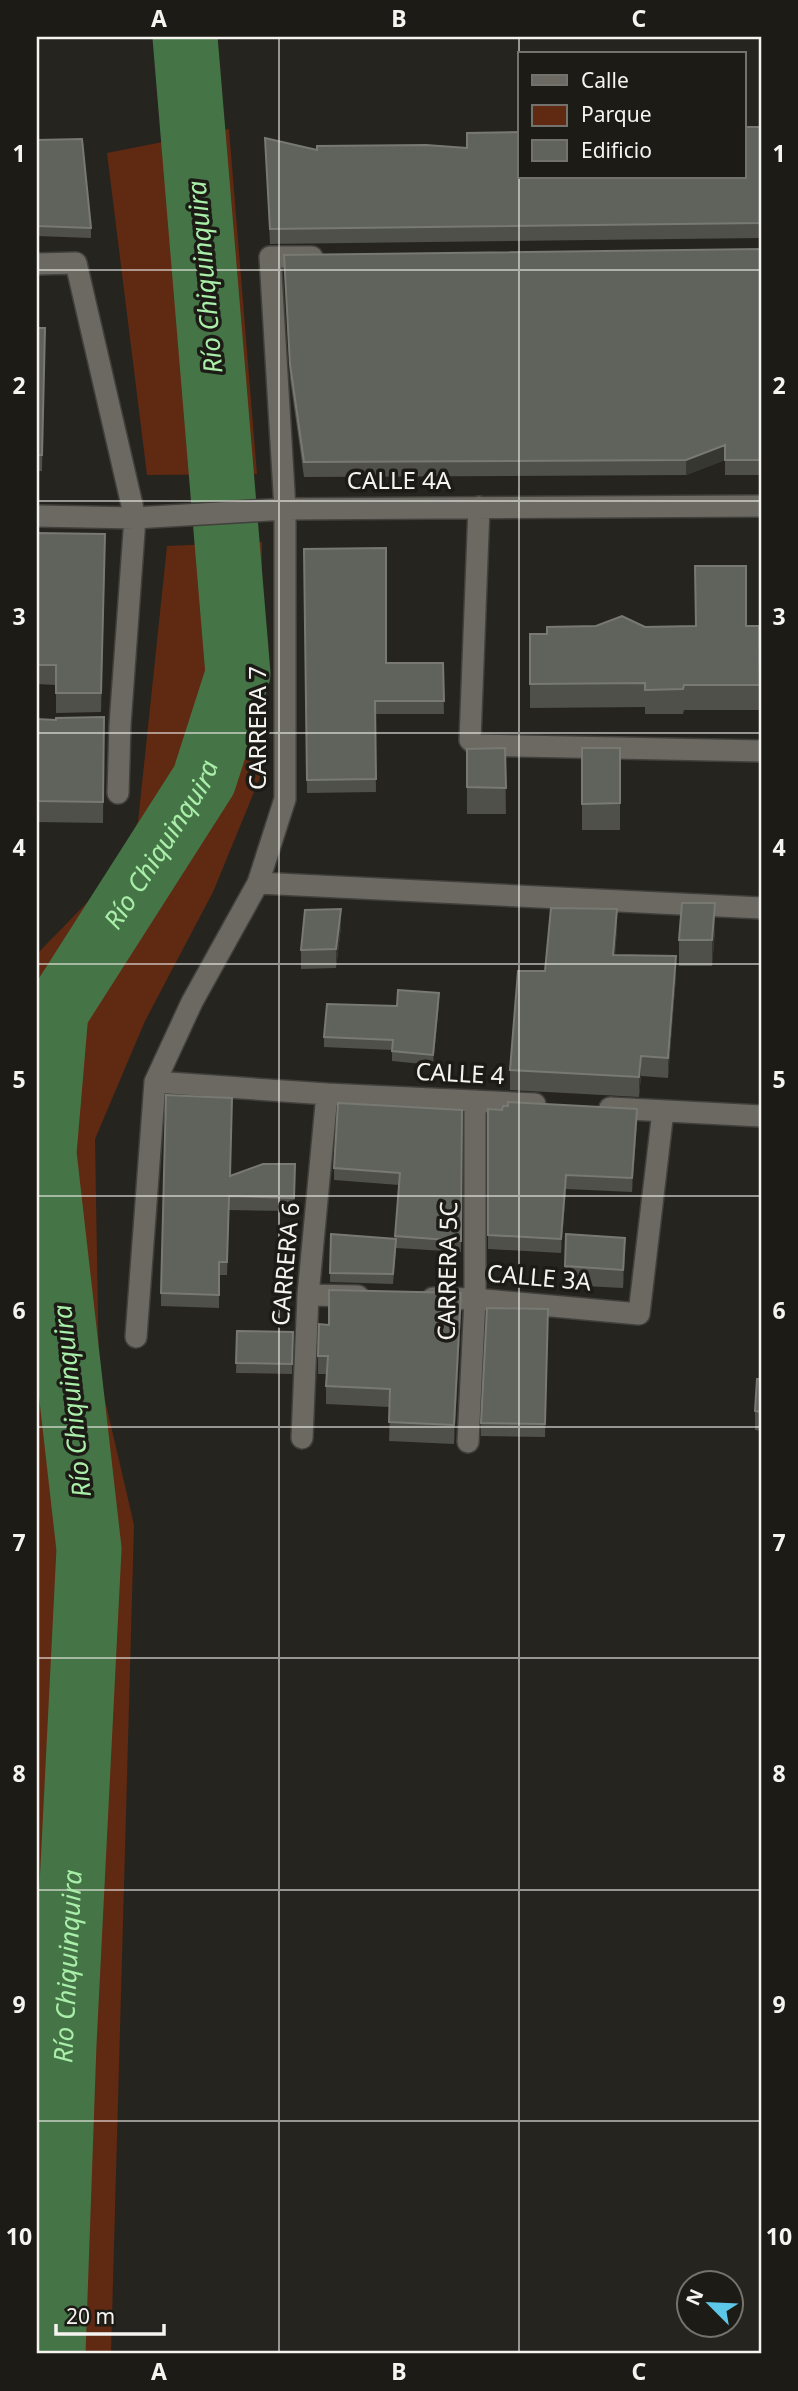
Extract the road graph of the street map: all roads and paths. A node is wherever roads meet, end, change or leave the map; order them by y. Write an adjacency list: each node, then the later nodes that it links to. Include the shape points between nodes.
1 (338, 257): 5 (street, CARRERA 7, via 270,257)
2 (37, 264): 7 (street, via 76,263)
3 (761, 506): 4 (street, CALLE 4A)
4 (479, 507): 5 (street, CALLE 4A); 8 (street, via 470,740 476,745)
5 (285, 509): 7 (street, CALLE 4A); 10 (street, CARRERA 7, via 285,799)
6 (37, 516): 7 (street, CALLE 4A)
7 (135, 518): 9 (street, via 113,725)
8 (761, 751)
9 (118, 793)
10 (258, 883): 11 (street); 12 (street, CARRERA 7, via 192,1002)
11 (761, 908)
12 (155, 1082): 13 (street, CALLE 4); 23 (street, CARRERA 7)
13 (327, 1094): 14 (street, CALLE 4); 19 (street, CARRERA 6)
14 (475, 1101): 15 (street, CALLE 4); 22 (street, CARRERA 5C)
15 (556, 1105)
16 (596, 1108): 17 (street)
17 (663, 1111): 18 (street); 22 (street, CALLE 3A, via 639,1314)
18 (761, 1116)
19 (308, 1295): 20 (street); 24 (street, CARRERA 6)
20 (378, 1297)
21 (419, 1298): 22 (street, CALLE 3A)
22 (475, 1299): 25 (street, CARRERA 5C)
23 (136, 1337)
24 (302, 1438)
25 (468, 1442)

